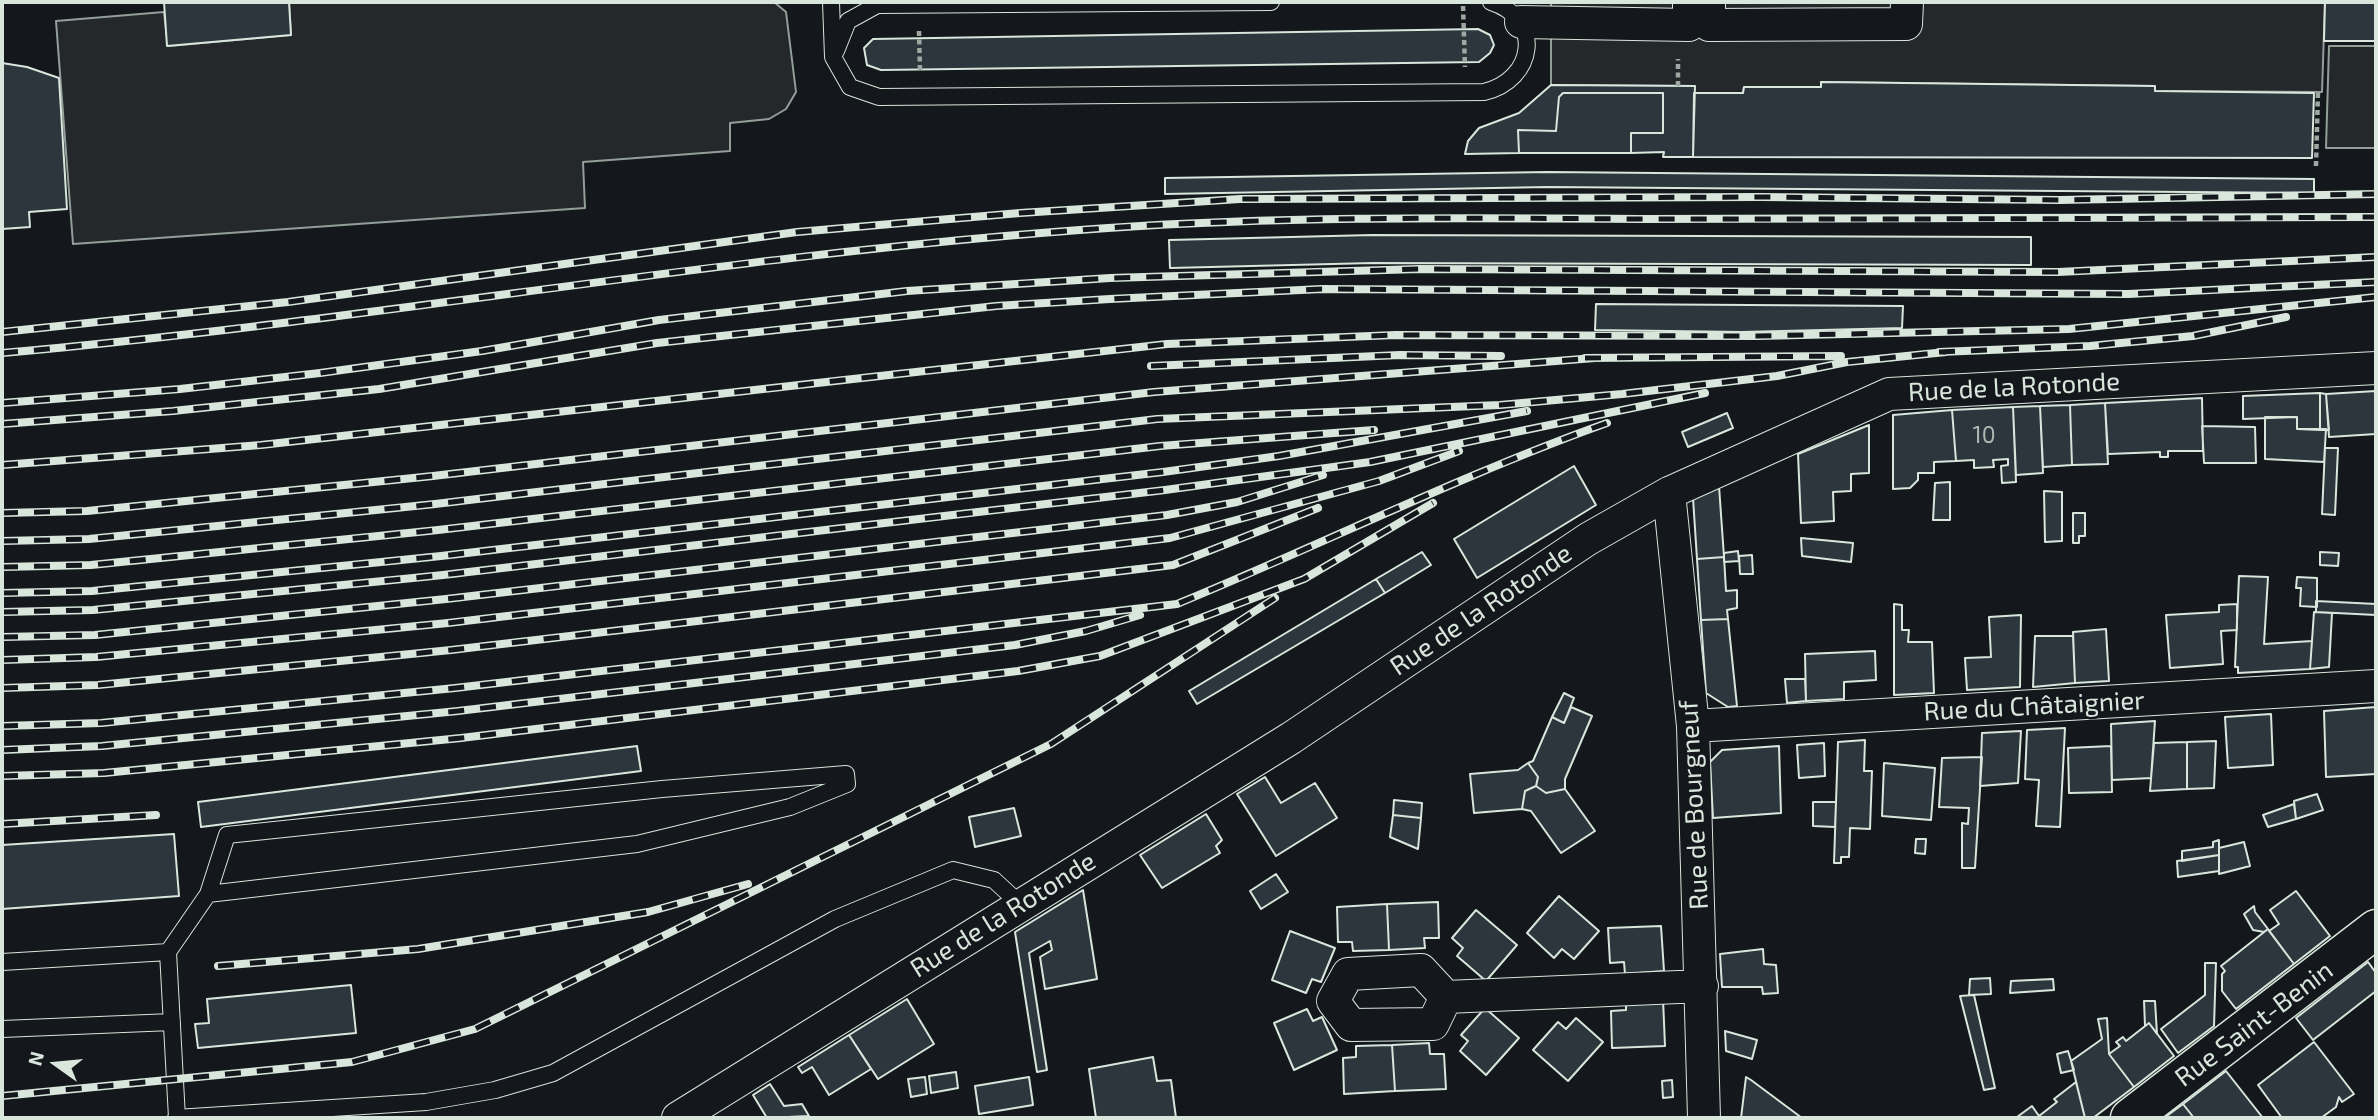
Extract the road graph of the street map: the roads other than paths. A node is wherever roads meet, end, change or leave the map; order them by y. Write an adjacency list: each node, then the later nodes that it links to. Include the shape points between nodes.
1 (831, 2): 9 (lane)
2 (1271, 2): 7 (lane)
3 (1491, 2): 8 (lane, via 1515,13)
4 (1689, 2): 8 (street, via 1689,25)
5 (1709, 2): 6 (street, via 1709,25 1906,24)
6 (1907, 2)
7 (874, 4): 9 (lane, via 848,21)
8 (1521, 22): 9 (lane, via 1527,44 1515,77 1500,89 1466,93 879,96 850,87)
9 (834, 57)
10 (2376, 368): 11 (street, Rue de la Rotonde, via 1889,394)
11 (1669, 493): 13 (street, Rue de Bourgneuf); 15 (street, Rue de la Rotonde, via 1588,539 1291,738)
12 (2376, 686): 13 (street, Rue du Châtaignier)
13 (1693, 726): 19 (street, Rue de Bourgneuf)
14 (208, 894): 14 (lane, via 227,835 846,774 847,783 790,807 637,844); 17 (lane)
15 (1020, 904): 23 (lane, via 994,880 953,870 835,919 553,1073 495,1090 426,1102); 24 (street, Rue de la Rotonde)
16 (2376, 929): 26 (main road, Rue Saint-Benin)
17 (168, 952): 18 (lane); 21 (lane)
18 (2, 962)
19 (1702, 986): 20 (street); 25 (street, Rue de Bourgneuf)
20 (1446, 997)
21 (172, 1022): 22 (lane); 23 (lane)
22 (2, 1029)
23 (177, 1118)
24 (678, 1118)
25 (1704, 1118)
26 (2130, 1118)

